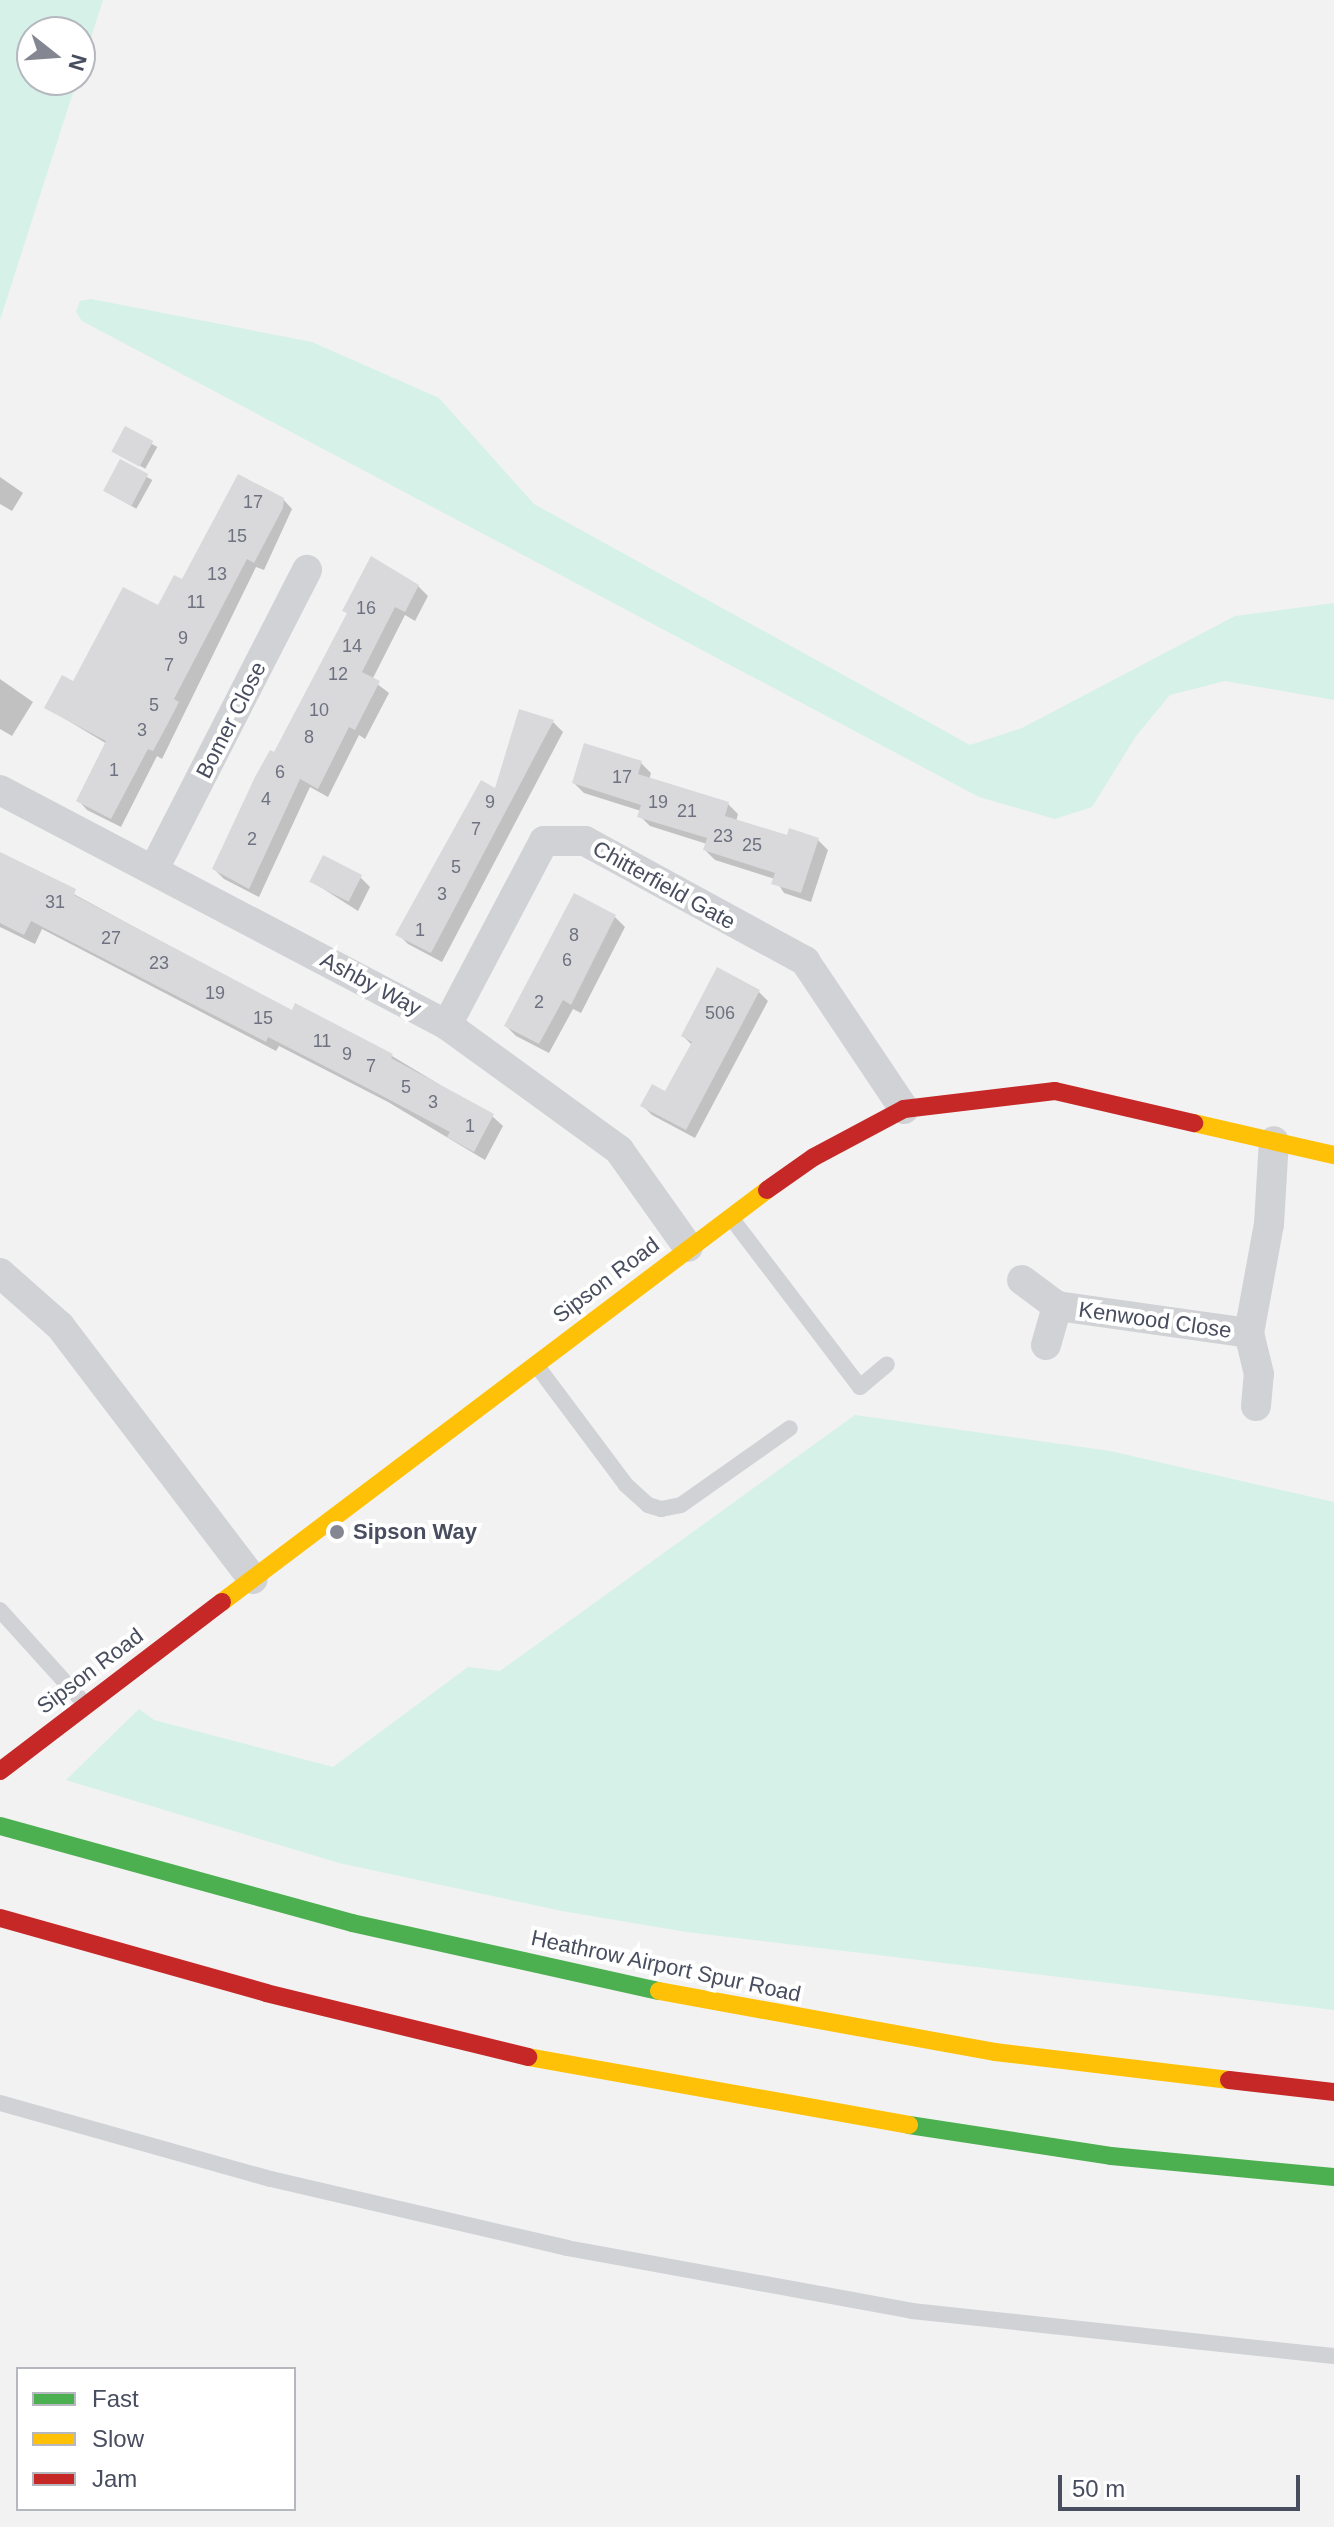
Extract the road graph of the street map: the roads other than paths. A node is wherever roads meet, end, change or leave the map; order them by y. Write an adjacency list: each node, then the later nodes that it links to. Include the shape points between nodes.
1 (307, 570): 3 (street, Bomer Close)
2 (0, 790): 3 (street, Ashby Way)
3 (154, 869): 4 (street, Ashby Way)
4 (447, 1025): 5 (street, Chitterfield Gate, via 544,841 585,841 805,961); 9 (street, Ashby Way, via 619,1150)
5 (904, 1109): 6 (main road, Sipson Road, via 1055,1091); 8 (main road, Sipson Road, via 814,1157)
6 (1274, 1141): 7 (main road, Sipson Road); 13 (street, Kenwood Close, via 1269,1224)
7 (1334, 1155)
8 (732, 1219): 9 (main road, Sipson Road); 16 (lane, via 860,1387)
9 (688, 1247): 15 (main road, Sipson Road)
10 (0, 1273): 19 (street, via 60,1326)
11 (1022, 1280): 12 (street, Kenwood Close)
12 (1057, 1306): 13 (street, Kenwood Close); 14 (street)
13 (1249, 1333): 17 (street, Kenwood Close, via 1259,1374)
14 (1046, 1345)
15 (535, 1364): 18 (lane, via 626,1485 648,1505 661,1509 681,1505); 19 (main road, Sipson Road)
16 (887, 1364)
17 (1256, 1406)
18 (790, 1428)
19 (253, 1579): 21 (main road, Sipson Road)
20 (0, 1610): 21 (lane)
21 (85, 1704): 22 (main road, Sipson Road)
22 (0, 1771)
23 (0, 1826): 25 (main road, Heathrow Airport Spur Road, via 352,1923 729,2006 995,2052)
24 (0, 1918): 27 (main road, via 266,1993 531,2058 821,2112 1111,2156)
25 (1334, 2092)
26 (0, 2103): 28 (lane, via 271,2179 567,2248 912,2311)
27 (1334, 2177)
28 (1334, 2356)

